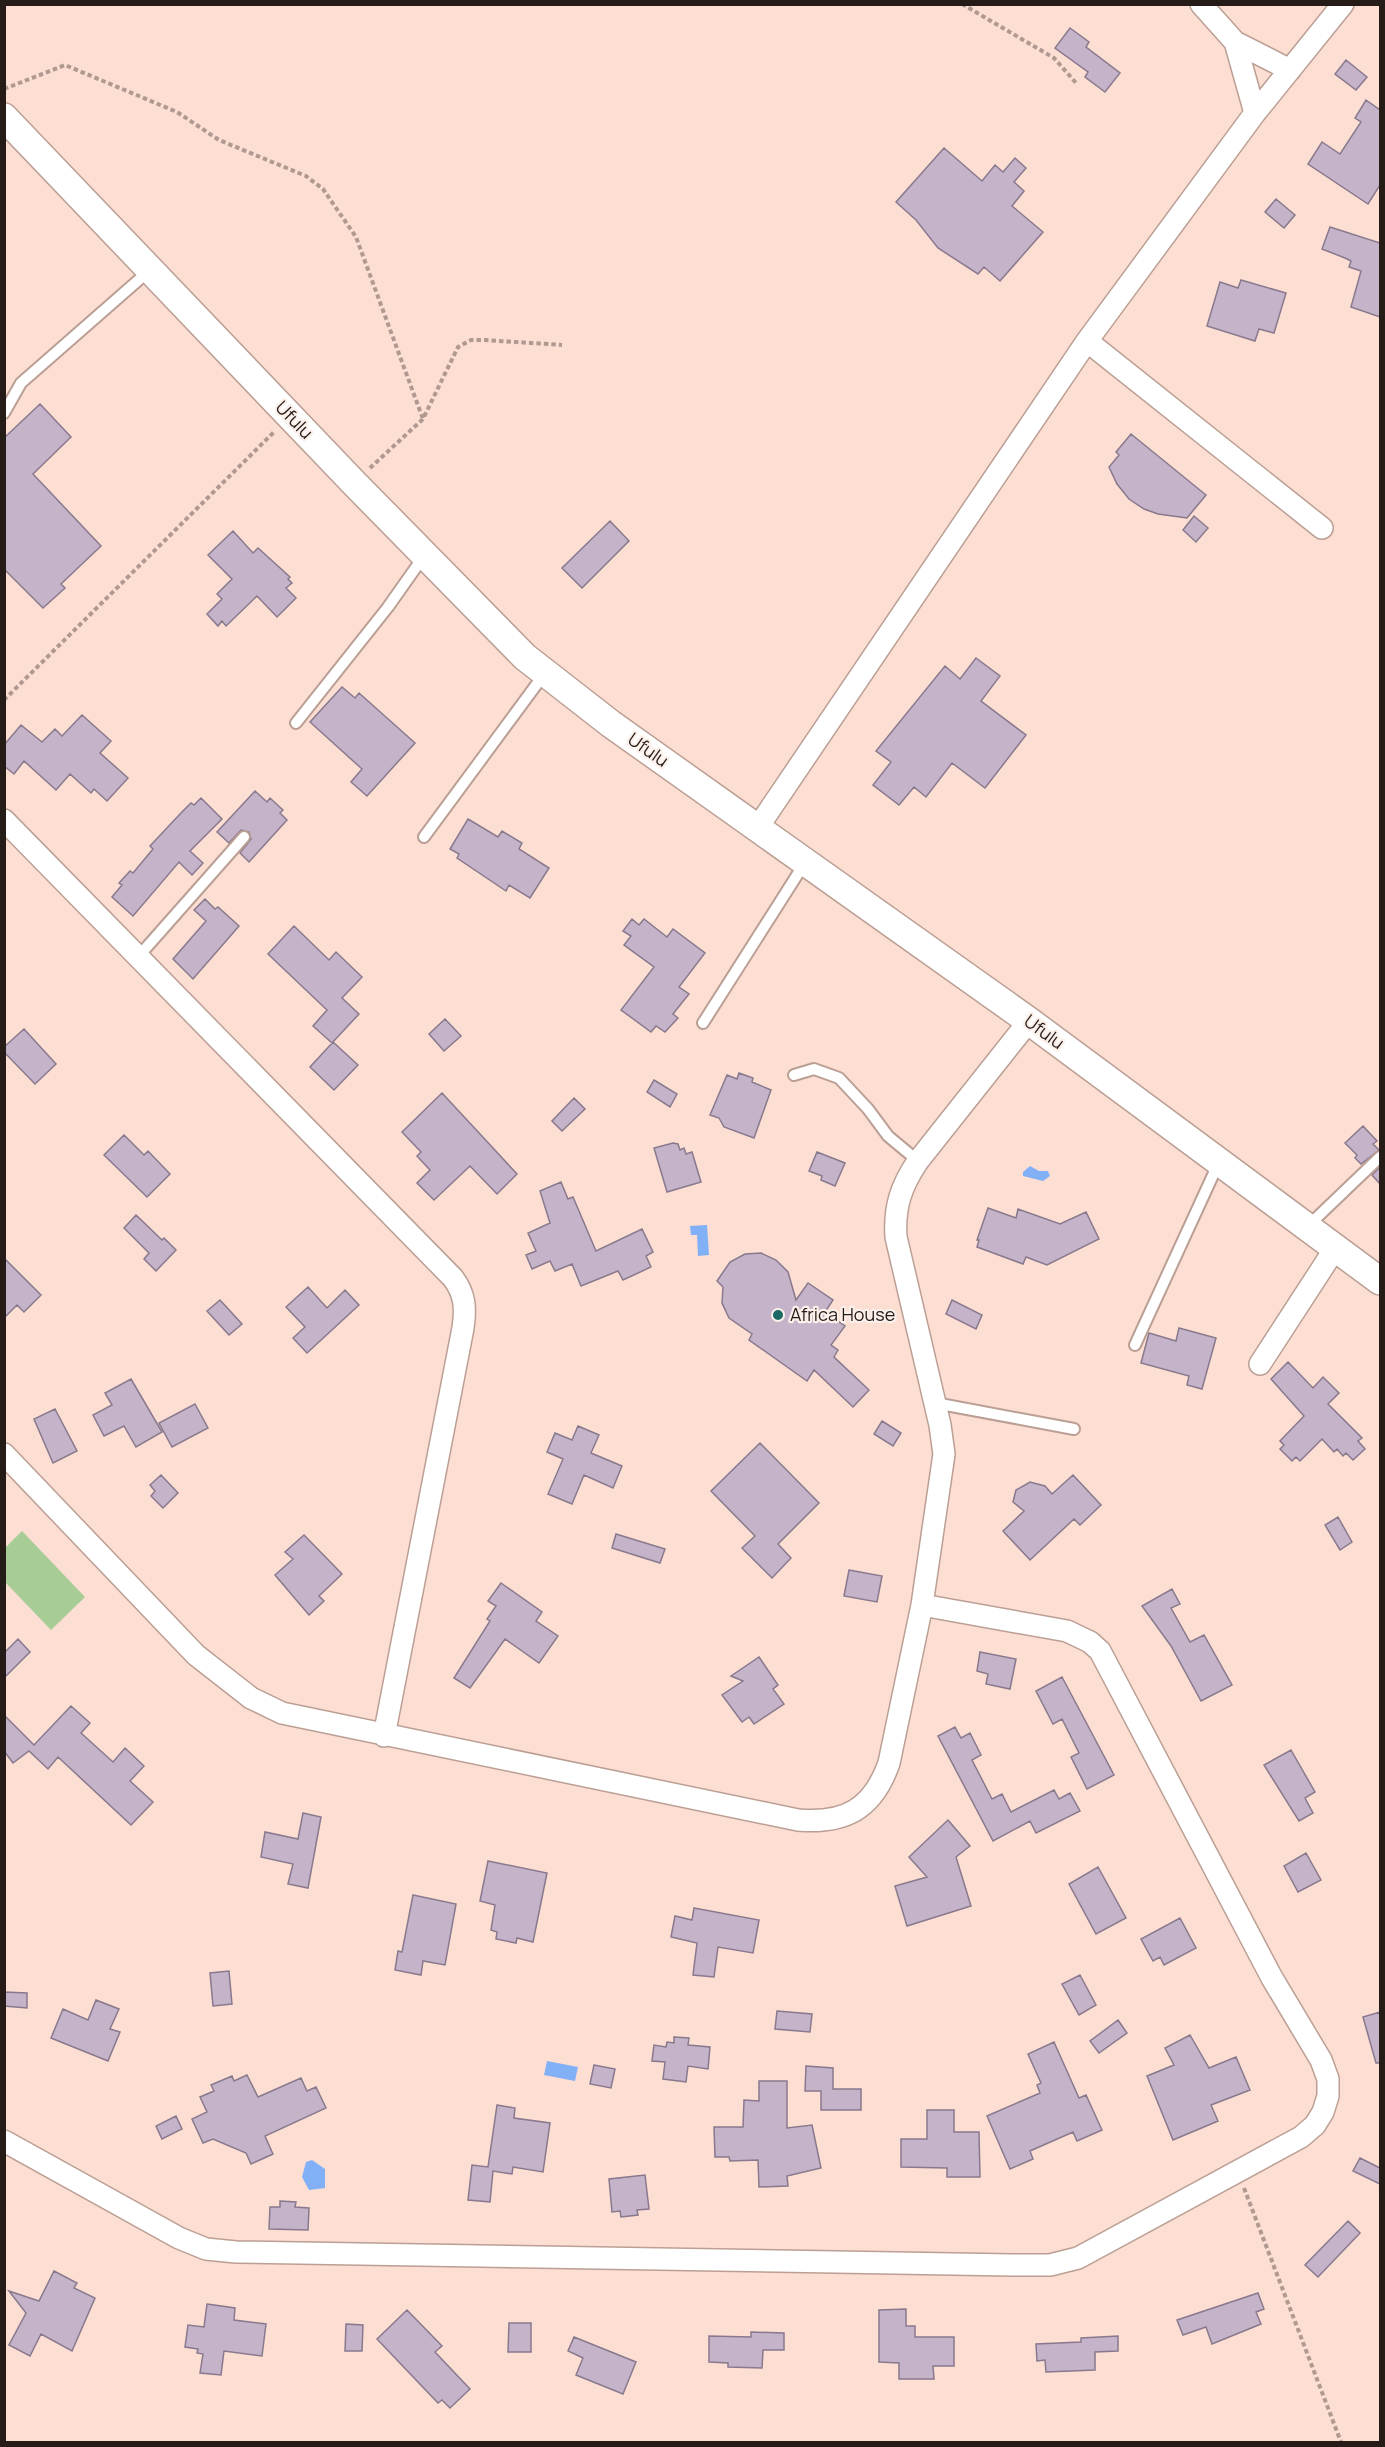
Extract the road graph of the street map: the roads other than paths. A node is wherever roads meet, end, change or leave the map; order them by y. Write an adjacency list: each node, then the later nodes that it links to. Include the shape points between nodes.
1 (1201, 4): 3 (street)
2 (1343, 4): 4 (street)
3 (1235, 42): 4 (street); 5 (street)
4 (1290, 70): 5 (street)
5 (1256, 113): 8 (street)
6 (4, 117): 7 (street, Ufulu)
7 (150, 270): 9 (lane, via 21,383); 11 (street, Ufulu)
8 (1087, 341): 10 (street); 15 (street)
9 (4, 413)
10 (1322, 528)
11 (424, 555): 12 (street, Ufulu); 13 (lane)
12 (545, 673): 15 (street, Ufulu); 17 (lane)
13 (296, 723)
14 (4, 820): 19 (street)
15 (758, 827): 18 (street, Ufulu)
16 (244, 837): 19 (lane)
17 (424, 837)
18 (806, 861): 20 (street, Ufulu); 21 (lane)
19 (138, 957): 35 (street, via 453,1278 463,1294 463,1328)
20 (1029, 1021): 24 (street); 25 (street, Ufulu)
21 (703, 1023)
22 (794, 1075): 24 (lane, via 814,1069 838,1078 868,1108 888,1136)
23 (1380, 1157): 26 (lane)
24 (918, 1161): 31 (street, via 900,1193 896,1237)
25 (1219, 1161): 26 (street, Ufulu); 29 (lane)
26 (1308, 1227): 27 (street, Ufulu)
27 (1336, 1247): 28 (street, Ufulu); 30 (street)
28 (1380, 1281)
29 (1135, 1345)
30 (1260, 1364)
31 (935, 1403): 32 (lane); 34 (street, via 944,1469)
32 (1074, 1429)
33 (4, 1454): 35 (street, via 196,1655 225,1679 282,1713)
34 (922, 1605): 35 (street, via 885,1777 856,1811 830,1821 798,1820); 36 (street, via 1067,1630 1090,1642 1106,1662 1272,1978 1321,2060 1328,2079 1328,2096 1315,2125 1301,2137 1104,2246 1050,2265 206,2249)
35 (384, 1736)
36 (4, 2142)

